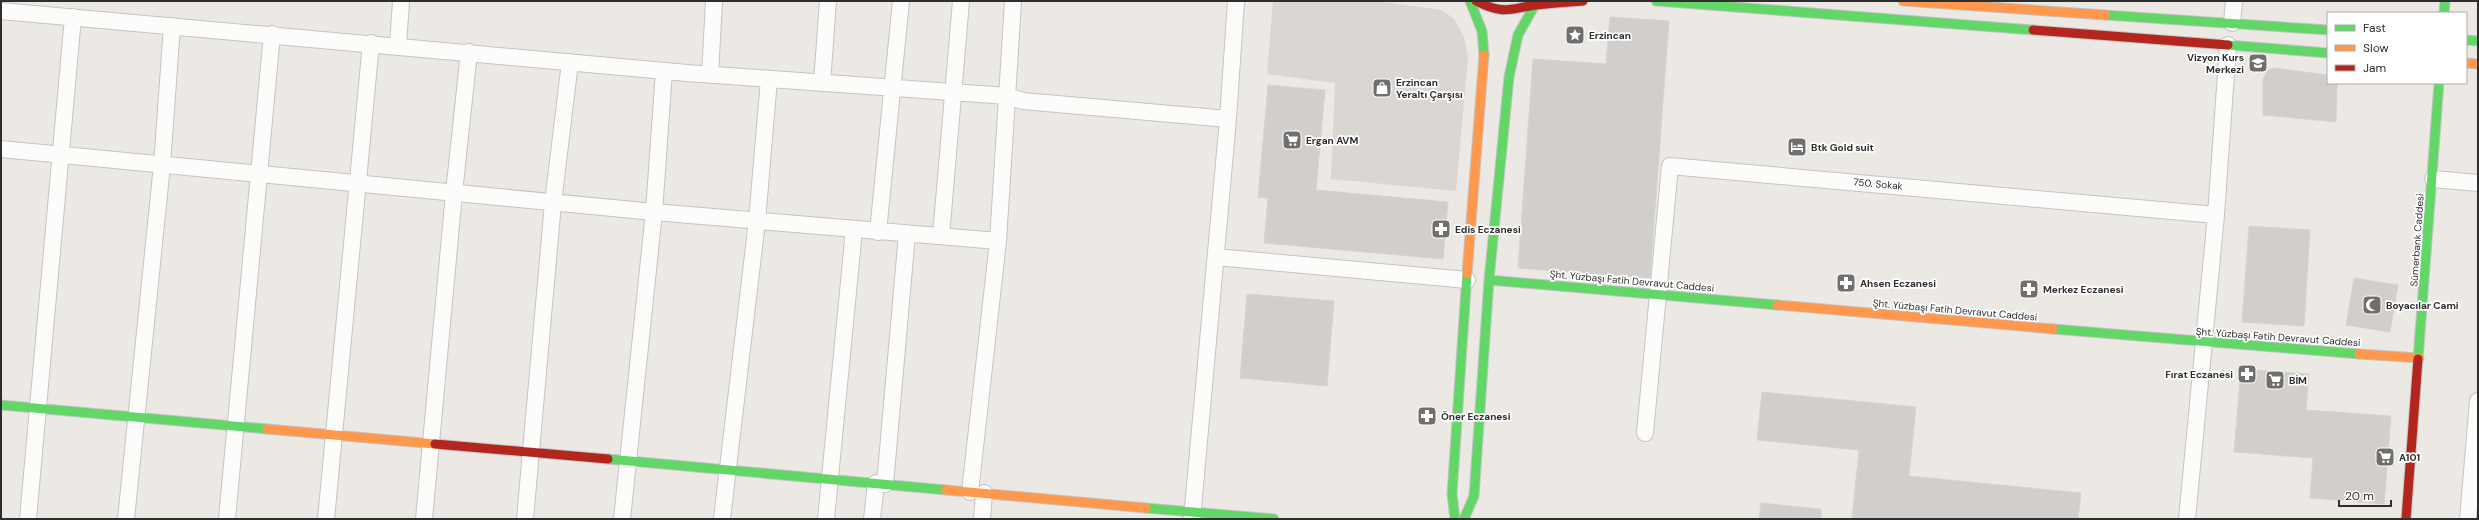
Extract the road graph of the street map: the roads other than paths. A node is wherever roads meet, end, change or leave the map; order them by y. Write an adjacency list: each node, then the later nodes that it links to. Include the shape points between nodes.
1 (401, 1): 28 (street)
2 (714, 1): 35 (street)
3 (828, 1): 37 (street)
4 (901, 1): 39 (street)
5 (961, 1): 40 (street)
6 (1013, 1): 41 (street)
7 (1236, 1): 42 (street)
8 (1470, 1): 61 (street, via 1482,31 1485,63)
9 (1476, 1): 15 (street, via 1490,8 1514,10)
10 (1583, 1): 15 (street)
11 (1656, 1): 27 (street)
12 (1903, 1): 16 (street)
13 (2234, 1): 20 (street)
14 (2445, 1): 18 (street)
15 (1536, 3): 62 (street, via 1518,35 1509,77)
16 (2013, 5): 20 (street)
17 (1, 11): 19 (street)
18 (2444, 12)
19 (73, 17): 21 (street); 44 (street)
20 (2232, 23): 22 (street)
21 (172, 26): 23 (street); 45 (street)
22 (2327, 30)
23 (272, 34): 26 (street); 46 (street)
24 (2467, 40): 25 (street)
25 (2478, 41)
26 (371, 43): 28 (street); 49 (street)
27 (2228, 45): 30 (street); 53 (street)
28 (398, 46): 29 (street)
29 (470, 52): 31 (street); 50 (street)
30 (2327, 53)
31 (570, 62): 34 (street); 51 (street)
32 (2467, 63): 33 (street)
33 (2478, 64)
34 (664, 71): 35 (street); 52 (street)
35 (710, 75): 36 (street)
36 (769, 79): 37 (street); 54 (street)
37 (822, 83): 39 (street)
38 (2439, 84): 47 (street, Sümerbank Caddesi)
39 (893, 88): 40 (street); 56 (street)
40 (953, 92): 41 (street); 58 (street)
41 (1007, 96): 42 (street, via 1022,101); 59 (street)
42 (1228, 119): 60 (street)
43 (1, 149): 44 (street)
44 (61, 155): 45 (street); 68 (street)
45 (162, 165): 46 (street); 69 (street)
46 (260, 174): 49 (street); 70 (street)
47 (2433, 179): 48 (street); 65 (street, Sümerbank Caddesi)
48 (2478, 183)
49 (358, 184): 50 (street); 72 (street)
50 (454, 193): 51 (street); 73 (street)
51 (554, 203): 52 (street); 74 (street)
52 (654, 212): 54 (street); 75 (street)
53 (2216, 214): 63 (street, 750. Sokak, via 1670,166); 64 (street)
54 (757, 221): 55 (street); 76 (street)
55 (854, 230): 56 (street); 77 (street)
56 (878, 232): 57 (street)
57 (908, 234): 58 (street); 78 (street)
58 (941, 236): 59 (street)
59 (998, 240): 79 (street)
60 (1216, 257): 61 (street); 80 (street)
61 (1467, 280): 93 (street, via 1452,494)
62 (1489, 280): 63 (street, Şht. Yüzbaşı Fatih Devravut Caddesi); 94 (street, via 1474,496)
63 (1658, 295): 64 (street, Şht. Yüzbaşı Fatih Devravut Caddesi); 71 (street)
64 (2204, 342): 65 (street, Şht. Yüzbaşı Fatih Devravut Caddesi); 95 (street)
65 (2420, 358): 96 (street, Sümerbank Caddesi)
66 (2478, 401): 97 (street)
67 (1, 405): 68 (street)
68 (38, 409): 69 (street); 81 (street)
69 (135, 417): 70 (street); 82 (street)
70 (235, 426): 72 (street); 83 (street)
71 (1645, 433)
72 (334, 435): 73 (street); 84 (street)
73 (432, 444): 74 (street); 85 (street)
74 (532, 453): 75 (street); 86 (street)
75 (627, 461): 76 (street); 87 (street)
76 (727, 470): 77 (street); 88 (street)
77 (830, 479): 78 (street); 89 (street)
78 (880, 484): 79 (street); 90 (street)
79 (977, 493): 80 (street); 91 (street)
80 (1192, 516): 92 (street)
81 (28, 519)
82 (126, 519)
83 (227, 519)
84 (326, 519)
85 (424, 519)
86 (525, 519)
87 (622, 519)
88 (722, 519)
89 (826, 519)
90 (872, 519)
91 (982, 519)
92 (1274, 519)
93 (1455, 519)
94 (1464, 519)
95 (2187, 519)
96 (2406, 519)
97 (2468, 519)

